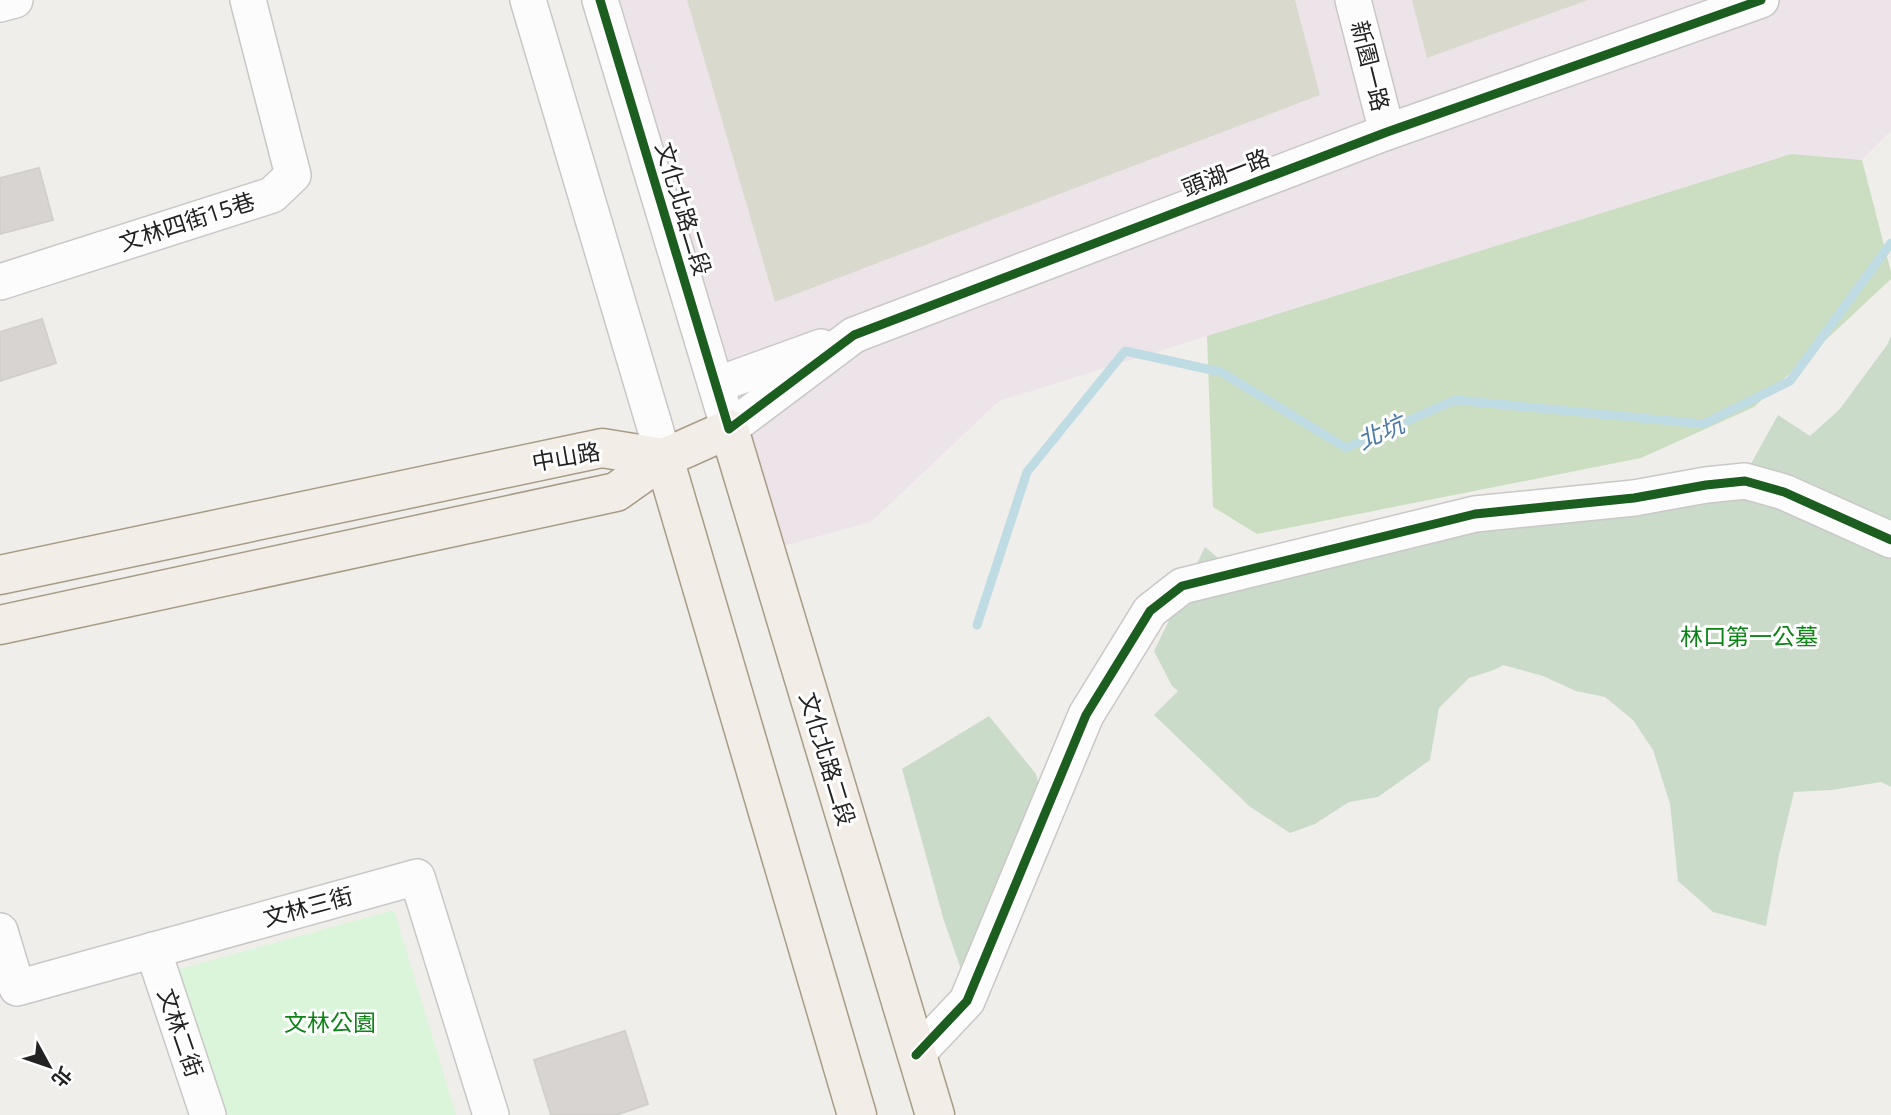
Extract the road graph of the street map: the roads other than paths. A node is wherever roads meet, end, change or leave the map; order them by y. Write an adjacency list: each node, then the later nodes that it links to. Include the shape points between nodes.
1 (15, 0): 7 (street)
2 (248, 0): 9 (street, 文林四街15巷, via 293,175 272,195)
3 (528, 0): 13 (street)
4 (600, 0): 11 (street, 文化北路二段)
5 (1353, 0): 8 (street, 新園一路)
6 (1761, 0): 8 (street, 頭湖一路)
7 (0, 4)
8 (1387, 132): 10 (street, 頭湖一路)
9 (0, 282)
10 (854, 335): 11 (street); 12 (street, 頭湖一路)
11 (716, 385): 12 (street, 文化北路二段)
12 (729, 429): 13 (main road); 19 (main road, 文化北路二段)
13 (664, 458): 15 (main road, 中山路, via 602,448); 16 (main road, 中山路, via 616,492); 22 (main road)
14 (1891, 540): 19 (street, via 1784,492 1745,481 1475,514 1182,586 1150,611 1086,715 967,1001)
15 (0, 575)
16 (0, 625)
17 (0, 931): 18 (street, 文林三街, via 17,988)
18 (153, 950): 20 (street, 文林二街); 21 (street, 文林三街, via 416,877)
19 (916, 1055): 23 (main road, 文化北路二段)
20 (208, 1115)
21 (491, 1115)
22 (857, 1115)
23 (935, 1115)

